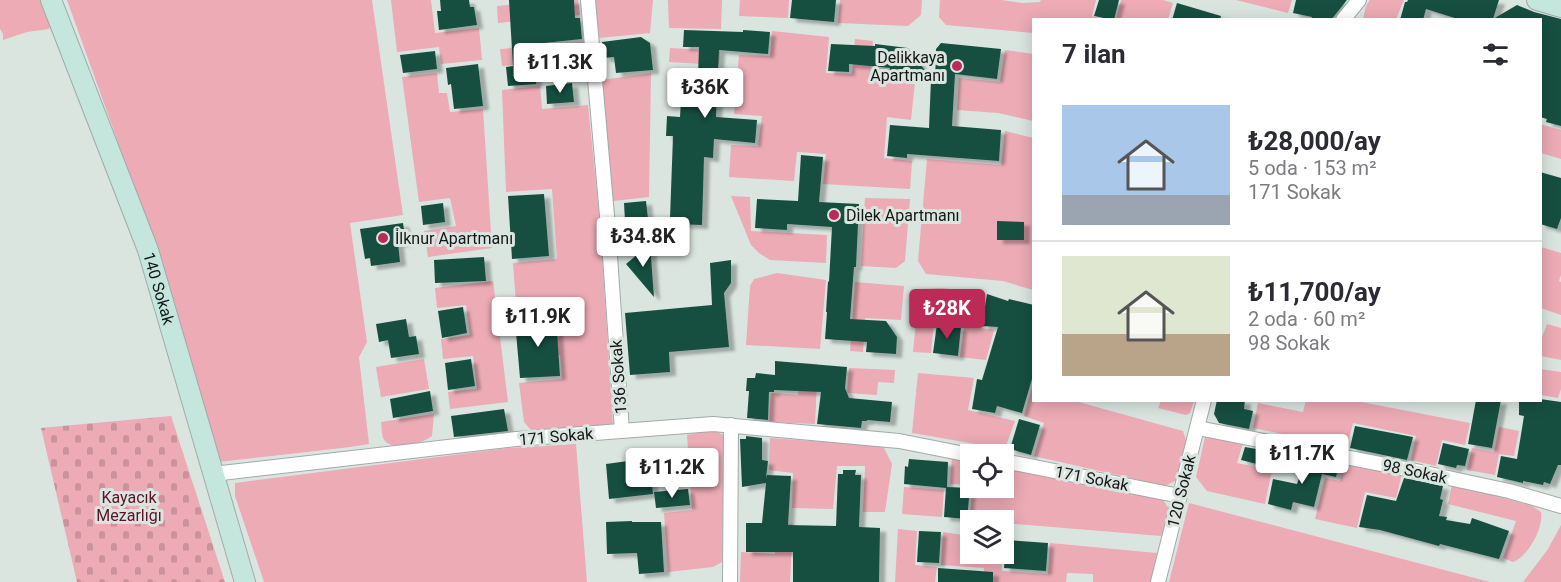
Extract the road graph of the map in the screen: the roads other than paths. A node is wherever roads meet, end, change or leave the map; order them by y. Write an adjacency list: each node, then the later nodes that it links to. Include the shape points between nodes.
1 (51, 0): 13 (main road, 140 Sokak, via 148,250)
2 (588, 0): 10 (street, 136 Sokak)
3 (1359, 0): 6 (street)
4 (1537, 0): 5 (main road)
5 (1561, 7)
6 (1345, 18)
7 (1204, 402): 9 (street, 120 Sokak)
8 (731, 425): 10 (street, 171 Sokak); 11 (street, 171 Sokak, via 899,441); 17 (street)
9 (1198, 428): 14 (street, 120 Sokak); 15 (street, 98 Sokak)
10 (622, 431): 13 (street, 171 Sokak, via 448,446)
11 (960, 453)
12 (1014, 463): 14 (street, 171 Sokak)
13 (213, 474): 16 (main road, 140 Sokak)
14 (1180, 496): 18 (street, 120 Sokak)
15 (1559, 502)
16 (244, 582)
17 (730, 582)
18 (1158, 582)

